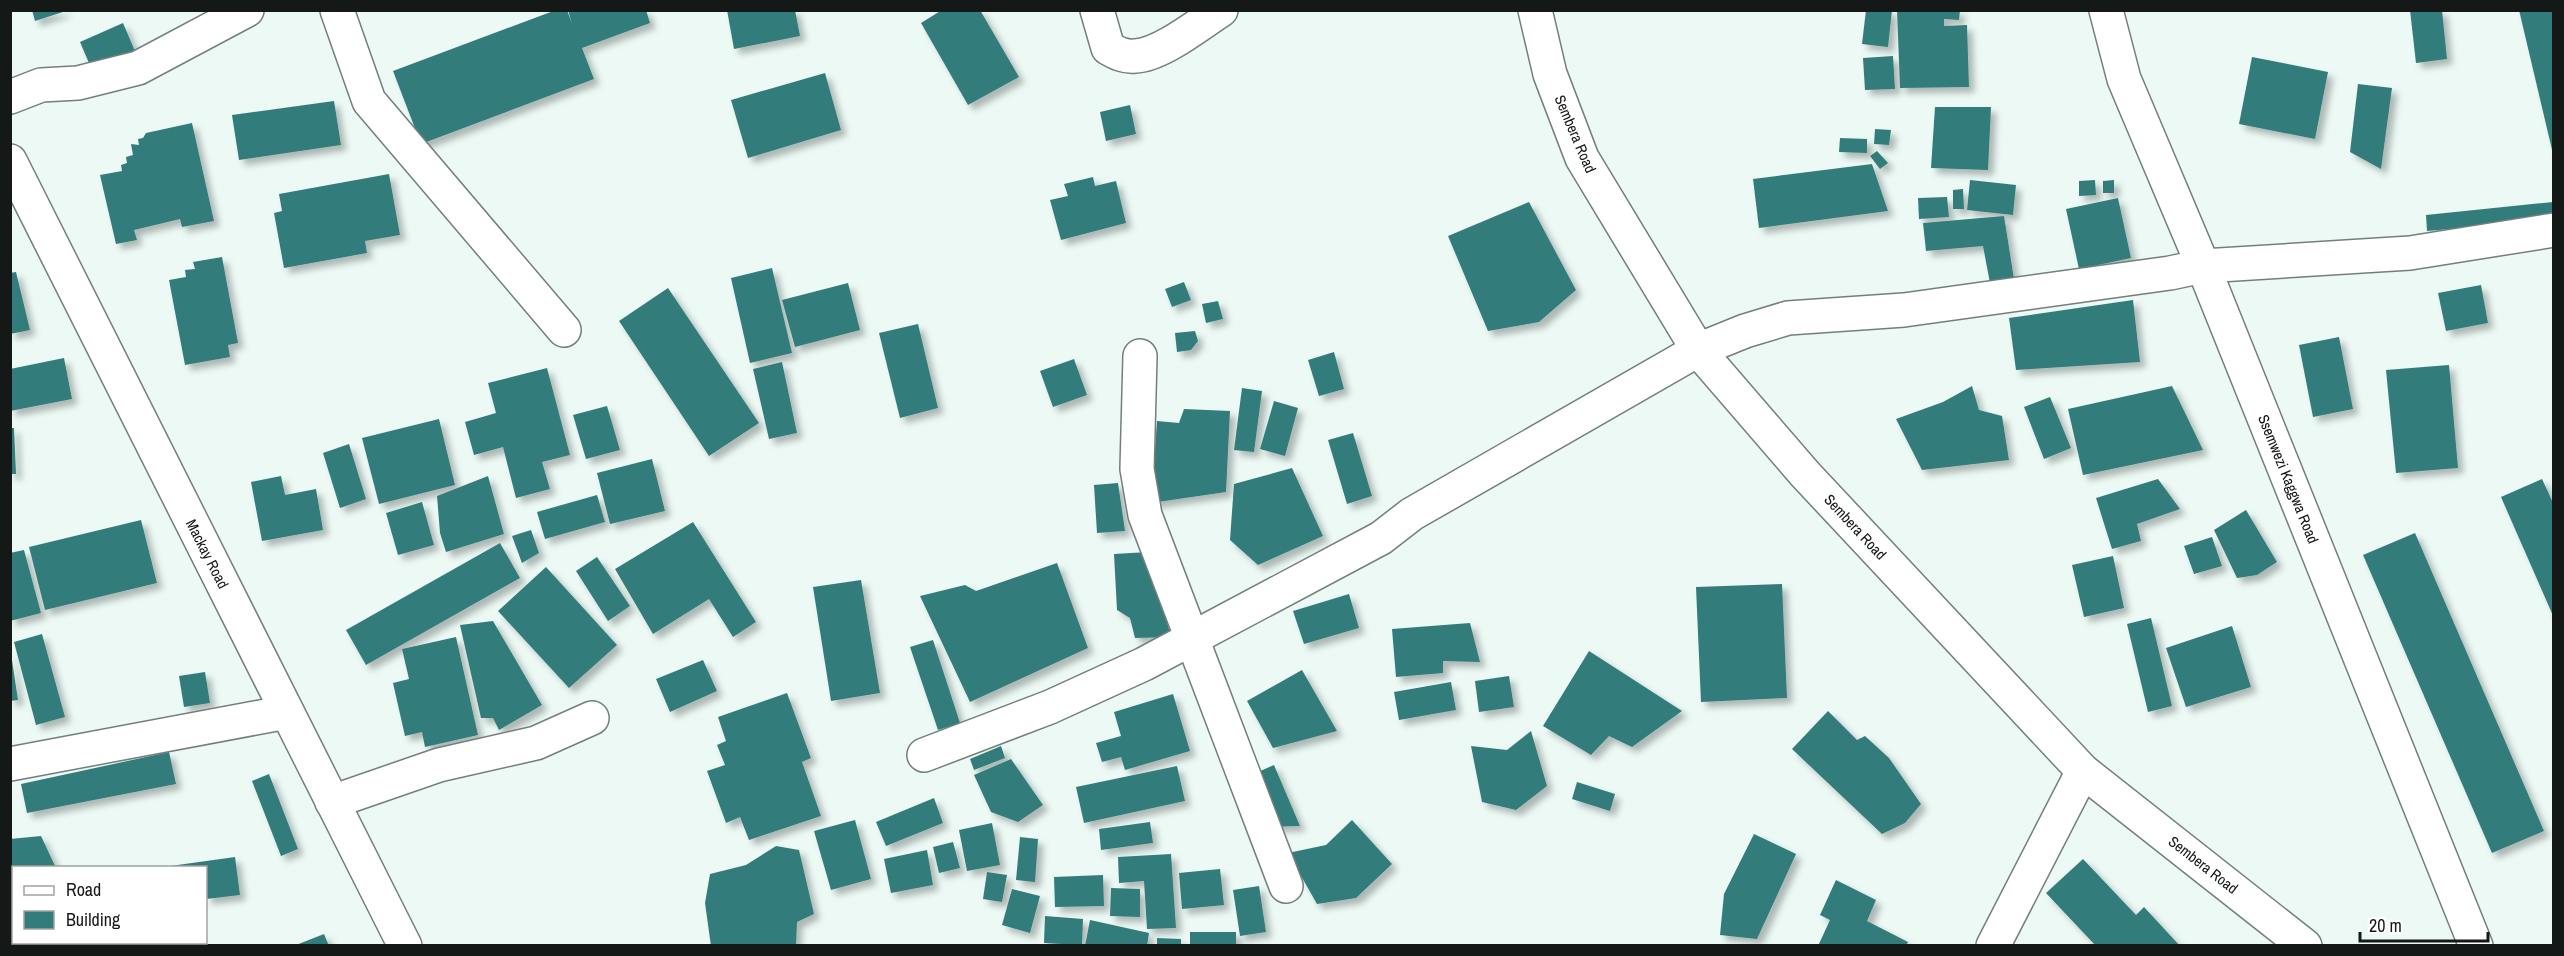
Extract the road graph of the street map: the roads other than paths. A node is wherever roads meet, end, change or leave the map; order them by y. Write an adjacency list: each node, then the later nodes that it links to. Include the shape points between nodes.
1 (247, 10): 7 (street, via 138,68 78,83 41,85)
2 (337, 10): 11 (street, via 369,101)
3 (1097, 10): 4 (street, via 1108,48 1123,56 1136,56 1154,52)
4 (1221, 10)
5 (1534, 10): 12 (street, Sembera Road, via 1550,74 1582,158)
6 (2106, 10): 10 (street, Ssemwezi Kaggwa Road, via 2124,79)
7 (10, 97)
8 (10, 162): 15 (street, Mackay Road)
9 (2553, 230): 10 (street, via 2410,253)
10 (2203, 266): 12 (street, via 1915,309 1788,318); 25 (street, Ssemwezi Kaggwa Road)
11 (564, 330)
12 (1698, 350): 14 (street, via 1412,514 1381,538); 19 (street, Sembera Road, via 1805,474)
13 (1140, 356): 14 (street, via 1137,469 1145,515)
14 (1193, 638): 17 (street, via 1050,707); 21 (street)
15 (286, 712): 18 (street); 20 (street, Mackay Road)
16 (592, 718): 20 (street, via 536,742 439,765)
17 (924, 755)
18 (10, 764)
19 (2083, 771): 23 (street); 24 (street, Sembera Road)
20 (332, 802): 22 (street, Mackay Road)
21 (1286, 886)
22 (405, 945)
23 (1993, 945)
24 (2305, 945)
25 (2476, 945)

